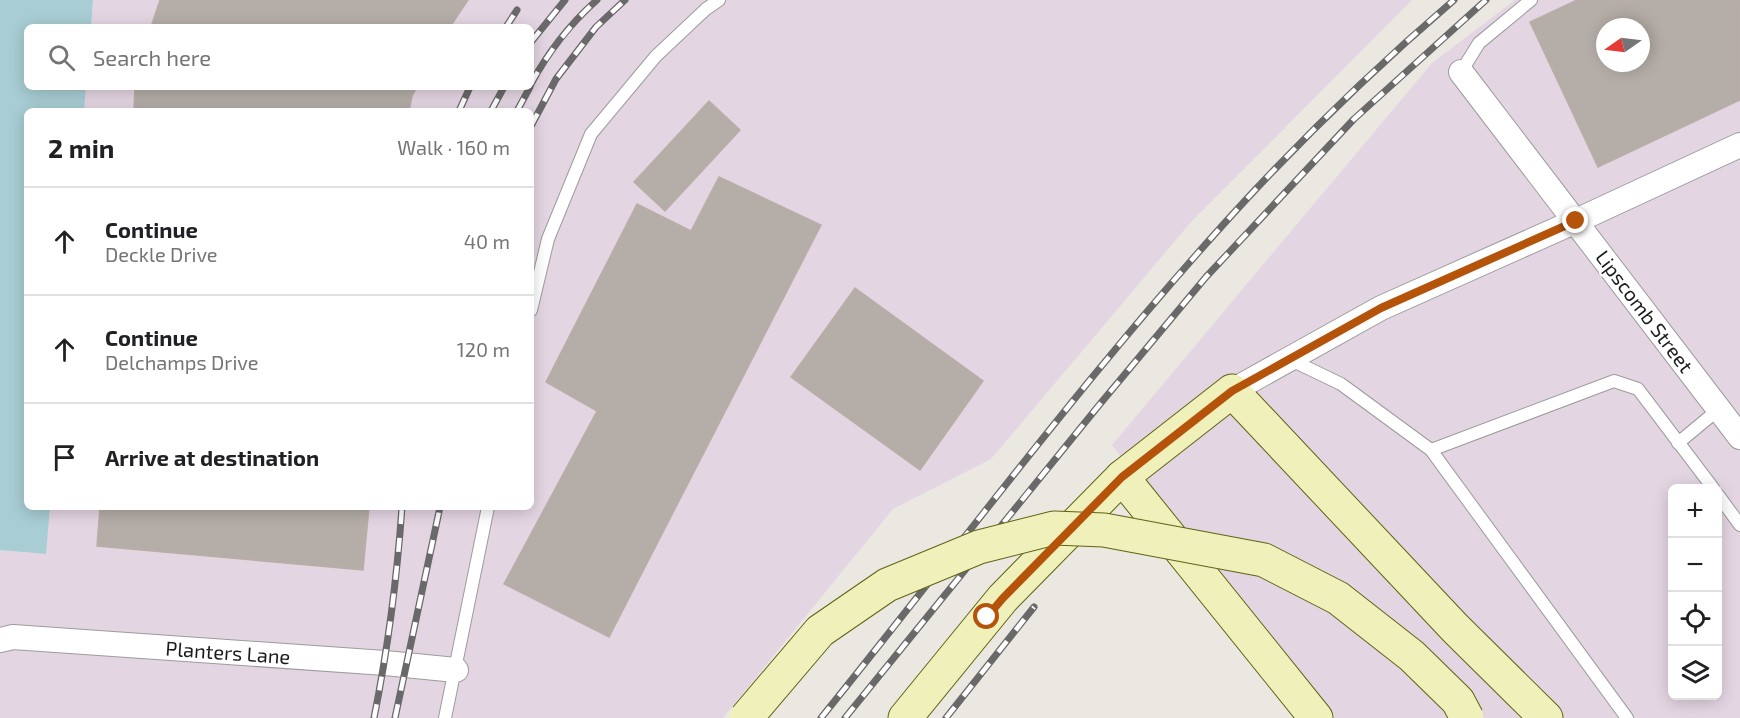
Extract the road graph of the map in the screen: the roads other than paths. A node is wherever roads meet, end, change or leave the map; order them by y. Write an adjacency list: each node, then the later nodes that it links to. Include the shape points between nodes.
1 (719, 0): 6 (lane, via 656,56 591,134 548,239)
2 (1531, 0): 3 (lane, via 1479,43)
3 (1461, 72): 5 (street, Lipscomb Street)
4 (1740, 145): 5 (street)
5 (1576, 221): 7 (street, via 1381,308); 9 (street, Lipscomb Street)
6 (534, 297)
7 (1289, 359): 8 (street); 12 (lane, via 1341,384)
8 (1232, 391): 13 (street); 25 (street, via 1455,628)
9 (1719, 409): 10 (street, Lipscomb Street); 11 (lane)
10 (1740, 437)
11 (1678, 443): 12 (lane, via 1638,389 1614,381); 14 (lane)
12 (1431, 450): 26 (lane)
13 (1122, 477): 22 (street, via 1003,598); 23 (street)
14 (1709, 484)
15 (1722, 500): 17 (lane)
16 (487, 510): 19 (lane)
17 (1740, 525)
18 (0, 640): 19 (street, Planters Lane, via 36,639)
19 (456, 670): 20 (lane)
20 (446, 718)
21 (746, 718): 24 (street, bridge, via 820,631 887,585 979,547 1054,528 1104,530 1264,560 1338,598 1412,656 1458,701)
22 (905, 718)
23 (1316, 718)
24 (1467, 718)
25 (1546, 718)
26 (1627, 718)

